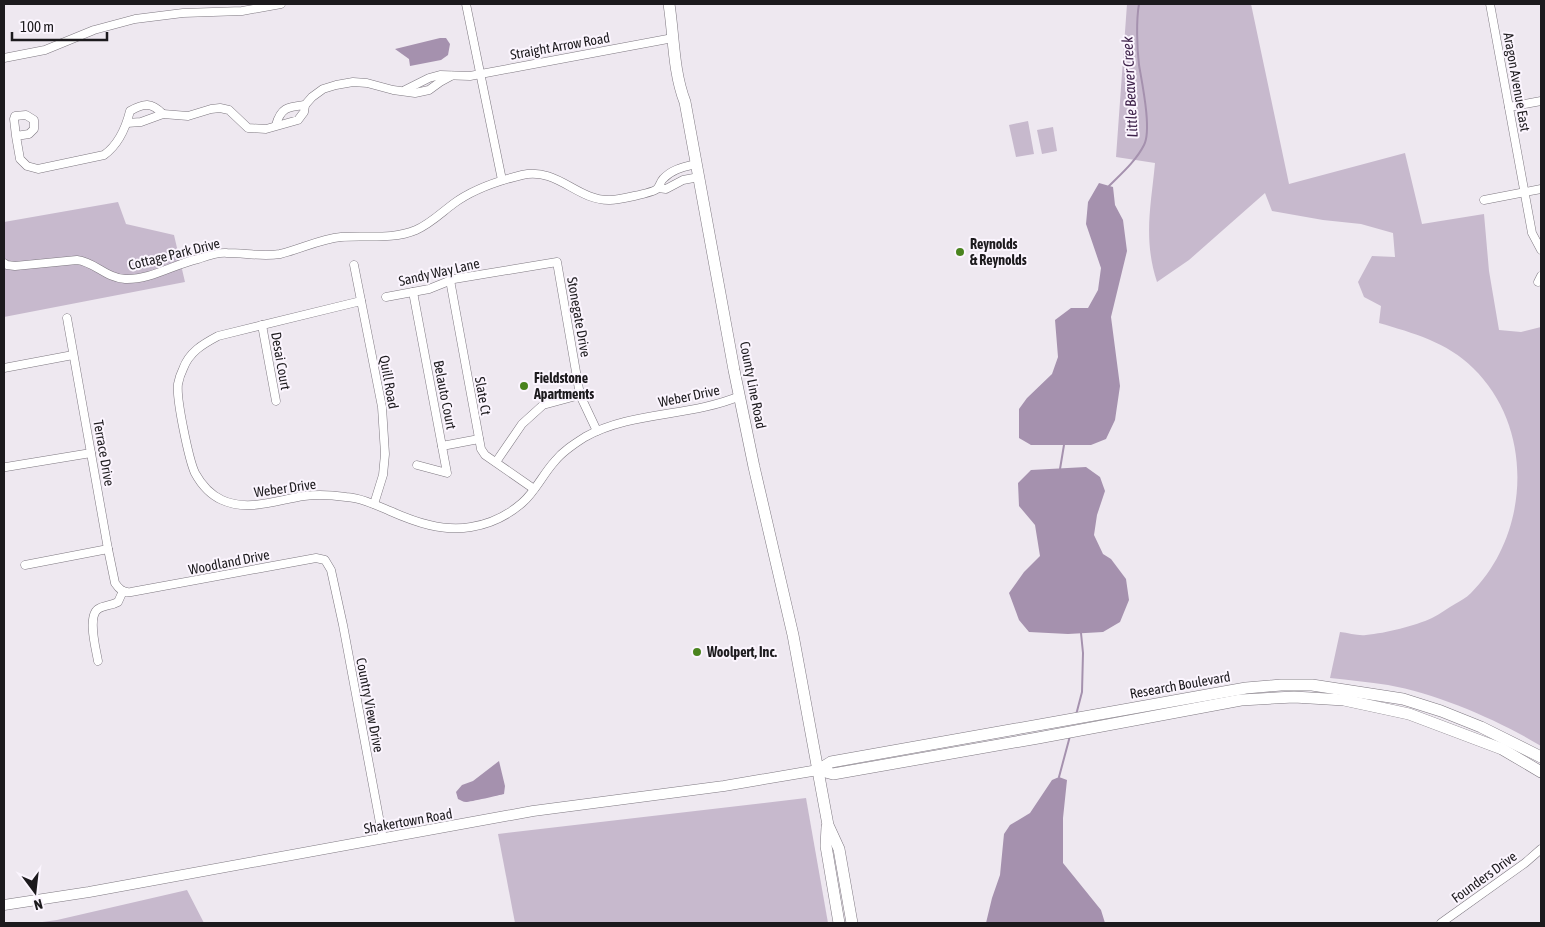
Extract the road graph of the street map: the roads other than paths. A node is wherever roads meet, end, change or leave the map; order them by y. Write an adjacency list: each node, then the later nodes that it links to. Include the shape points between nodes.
1 (281, 4): 6 (street, via 242,11 135,19 94,30 45,50)
2 (466, 4): 7 (street)
3 (669, 4): 5 (main road, County Line Road)
4 (1490, 4): 10 (street, Aragon Avenue East)
5 (673, 38): 7 (street, Straight Arrow Road); 15 (main road, County Line Road)
6 (4, 58)
7 (481, 73): 9 (street, Straight Arrow Road, via 440,75 404,90 353,82 323,89); 17 (street)
8 (1541, 101): 10 (street)
9 (305, 105): 13 (street, Straight Arrow Road, via 286,109 279,114); 13 (street, Straight Arrow Road, via 298,120)
10 (1509, 106): 20 (street, Aragon Avenue East)
11 (163, 114): 12 (street, Straight Arrow Road); 12 (street, Straight Arrow Road, via 155,106 142,104 130,111); 13 (street, Straight Arrow Road, via 188,116 220,108 229,110 248,128 266,129)
12 (127, 123): 14 (street, Straight Arrow Road, via 112,149 104,154 38,169 26,166 20,159)
13 (276, 125)
14 (16, 136)
15 (696, 164): 16 (main road, County Line Road); 18 (street, Cottage Park Drive, via 677,169 661,181)
16 (699, 177): 18 (street, Cottage Park Drive, via 682,180 666,190); 35 (main road, County Line Road)
17 (502, 180): 18 (street, Cottage Park Drive, via 525,174 547,176 589,197 603,200); 24 (street, Cottage Park Drive, via 472,192 426,225 394,236 337,237 279,254 226,252 190,260 139,278 125,279 105,273 86,261 15,266)
18 (658, 188)
19 (1541, 189): 20 (street)
20 (1524, 192): 21 (street); 22 (street, Aragon Avenue East, via 1532,233)
21 (1484, 200)
22 (1541, 250)
23 (557, 262): 26 (street, Sandy Way Lane); 34 (street, Stonegate Drive)
24 (4, 263)
25 (354, 265): 29 (street, Quill Road)
26 (450, 280): 27 (street, Sandy Way Lane); 38 (street, Slate Ct)
27 (413, 292): 28 (street, Sandy Way Lane); 39 (street, Belauto Court)
28 (386, 297)
29 (361, 301): 31 (street, Weber Drive); 45 (street, Quill Road, via 384,431 383,475)
30 (67, 318): 32 (street, Terrace Drive)
31 (262, 325): 36 (street, Desai Court); 45 (street, Weber Drive, via 218,336 202,344 183,367 178,396 190,462 202,484 221,500 239,506 325,495 350,497)
32 (73, 355): 33 (street); 40 (street, Terrace Drive)
33 (4, 368)
34 (580, 395): 37 (street, Stonegate Drive); 41 (street, via 542,404 522,424)
35 (740, 396): 37 (street, Weber Drive, via 723,403); 52 (main road, County Line Road, via 793,635)
36 (276, 401)
37 (598, 431): 44 (street, Weber Drive, via 555,460)
38 (478, 440): 39 (street); 41 (street, Slate Ct, via 485,455)
39 (442, 446): 42 (street, Belauto Court, via 447,473)
40 (91, 453): 43 (street); 46 (street, Terrace Drive)
41 (496, 462): 44 (street, Slate Ct)
42 (417, 465)
43 (6, 467)
44 (534, 489): 45 (street, Weber Drive, via 507,514 488,523 456,529 413,520)
45 (374, 504)
46 (108, 549): 47 (street); 49 (street, Terrace Drive, via 115,583)
47 (25, 565)
48 (332, 575): 49 (street, Woodland Drive, via 329,564 322,558 316,558); 55 (street, Country View Drive)
49 (122, 591): 50 (street, via 118,602 102,607 94,615)
50 (98, 660)
51 (1541, 757): 52 (main road, Research Boulevard, via 1481,727 1403,699 1312,685 1281,685 1246,688 831,762)
52 (818, 770): 53 (main road, Research Boulevard, via 833,774 1241,700 1294,697 1344,700 1388,708 1502,749); 54 (main road); 55 (street, Shakertown Road, via 533,811)
53 (1541, 772)
54 (828, 825): 58 (main road, via 826,846); 59 (main road, via 839,849)
55 (383, 839): 57 (street, Shakertown Road)
56 (1541, 849): 60 (street, Founders Drive)
57 (4, 905)
58 (839, 923)
59 (852, 923)
60 (1441, 923)

